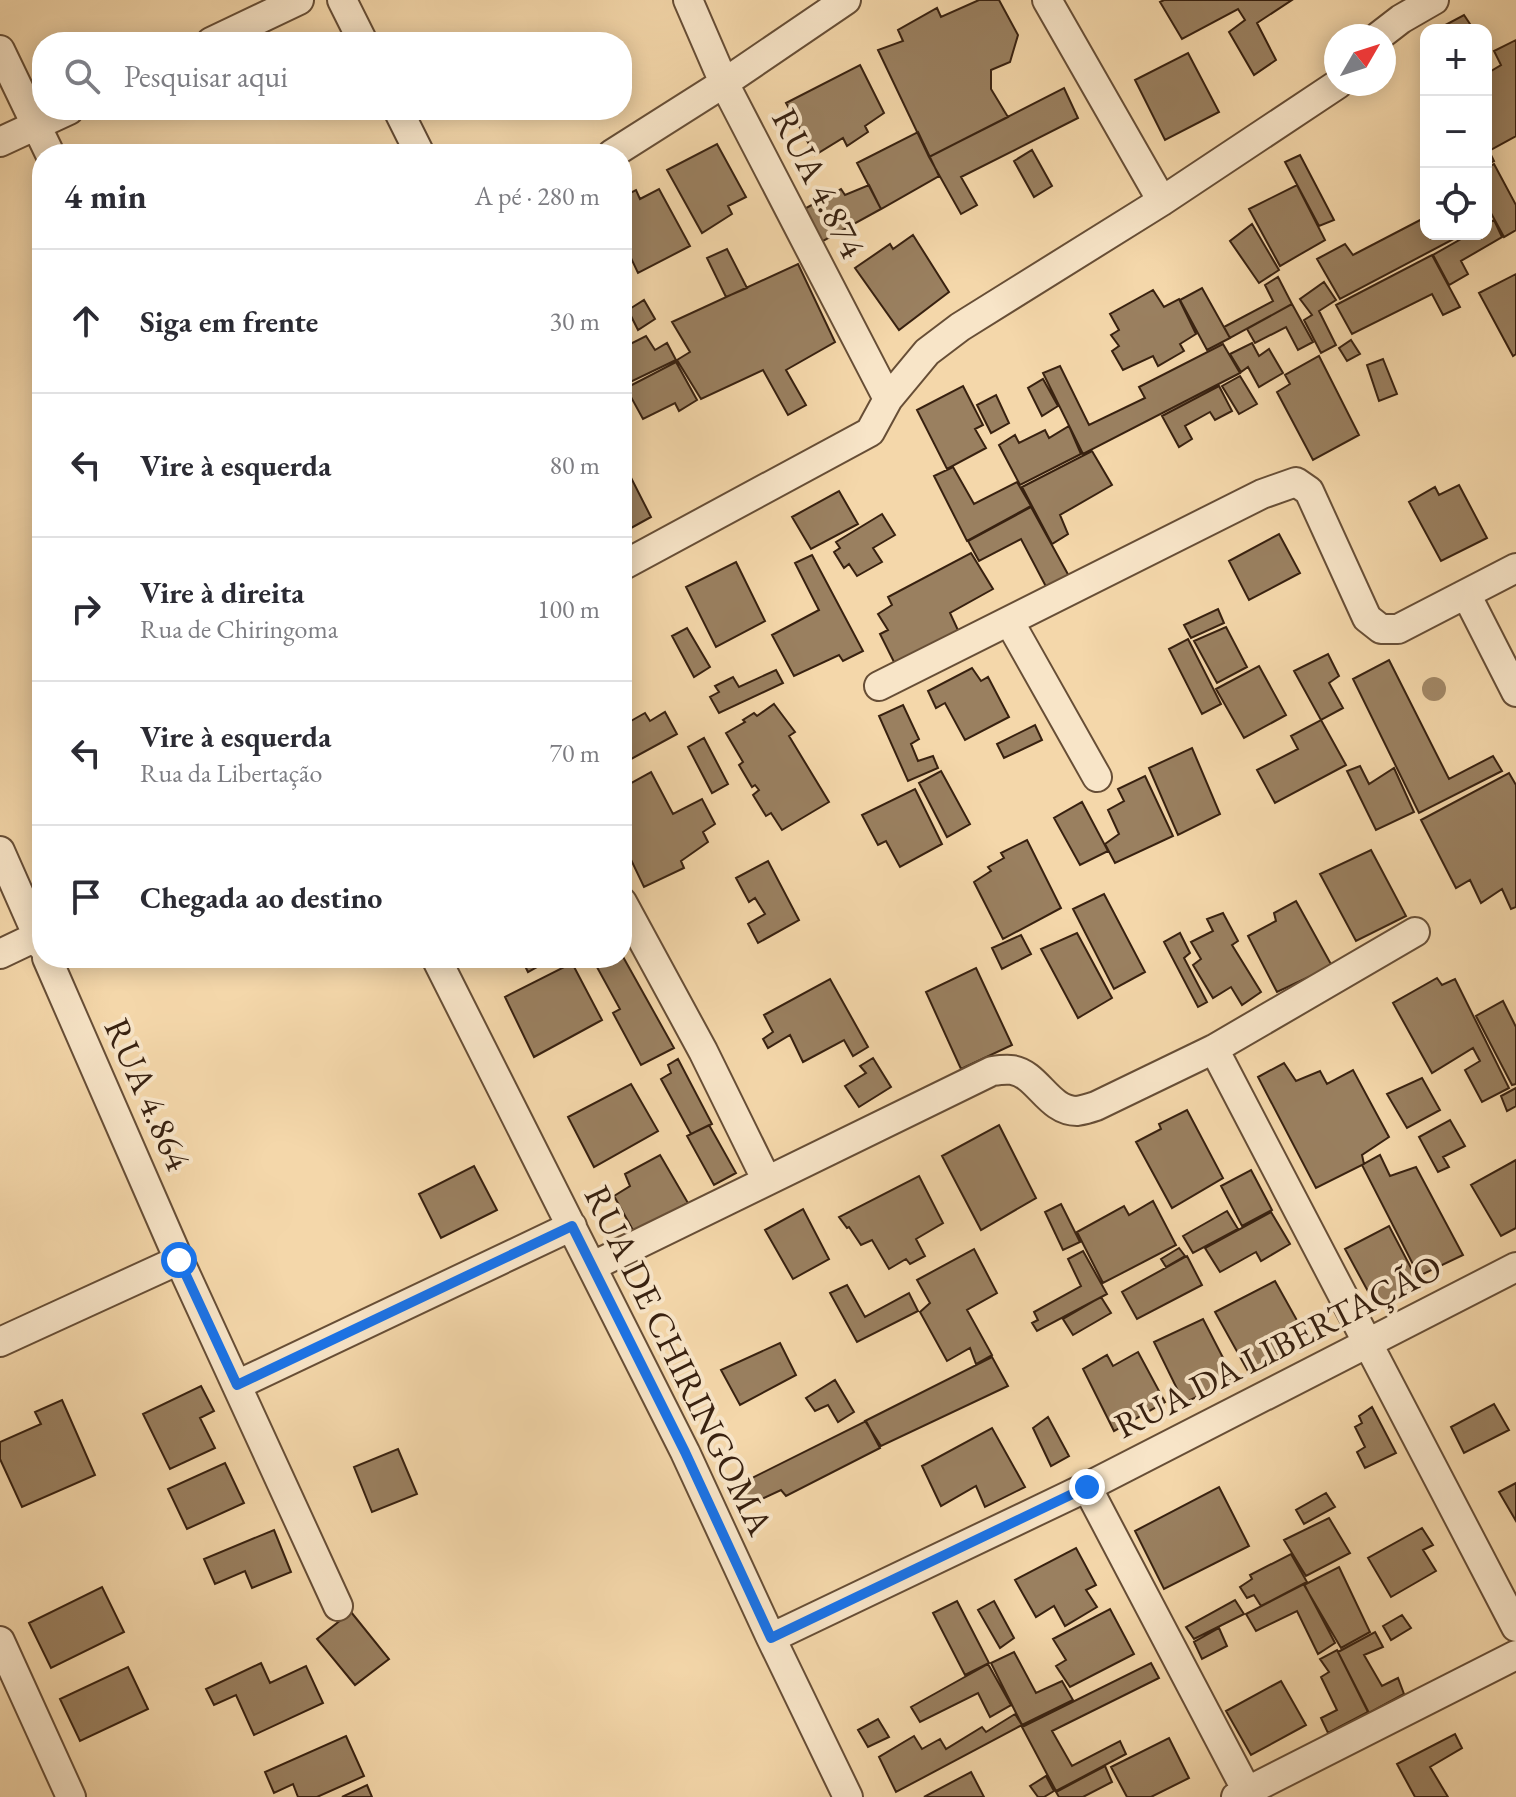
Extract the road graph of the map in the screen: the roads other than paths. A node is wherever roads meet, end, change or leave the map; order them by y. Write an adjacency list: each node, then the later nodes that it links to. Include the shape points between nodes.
1 (299, 0): 8 (street)
2 (342, 0): 9 (street)
3 (688, 0): 11 (street, RUA 4.874)
4 (846, 0): 11 (street)
5 (1047, 0): 22 (street)
6 (1434, 0): 7 (street)
7 (1393, 24)
8 (232, 32)
9 (358, 32)
10 (0, 50): 13 (street)
11 (724, 83): 21 (street); 23 (street, RUA 4.874)
12 (1324, 93): 22 (street)
13 (32, 115)
14 (35, 120): 17 (street)
15 (48, 120): 17 (street)
16 (403, 120): 20 (street)
17 (37, 125): 18 (street); 19 (street)
18 (0, 142)
19 (46, 144)
20 (415, 144)
21 (628, 144)
22 (1162, 201): 23 (street, via 960,327 927,352)
23 (888, 399): 24 (street, via 870,432)
24 (632, 561)
25 (1516, 568): 26 (street)
26 (1466, 594): 27 (street, via 1398,629 1381,629 1367,618 1309,491 1296,482 1262,494); 29 (street)
27 (1009, 621): 28 (street); 30 (street)
28 (879, 686)
29 (1516, 692)
30 (1097, 777)
31 (0, 851): 33 (street, RUA 4.864)
32 (632, 920): 40 (street)
33 (32, 922)
34 (1415, 932): 39 (street)
35 (32, 946): 36 (street)
36 (0, 954)
37 (52, 968): 42 (street, RUA 4.864)
38 (441, 968): 41 (street, RUA DE CHIRINGOMA)
39 (1214, 1049): 40 (street, via 1077,1111 1049,1098 1022,1073 992,1071); 46 (street)
40 (767, 1181): 43 (street)
41 (572, 1226): 43 (street, RUA DE CHIRINGOMA); 47 (street)
42 (179, 1260): 45 (street); 47 (street, RUA 4.864)
43 (593, 1266): 51 (street, RUA DE CHIRINGOMA)
44 (1516, 1267): 46 (street, RUA DA LIBERTAÇÃO)
45 (0, 1342)
46 (1367, 1343): 48 (street, RUA DA LIBERTAÇÃO); 50 (street)
47 (237, 1385): 49 (street, RUA 4.864)
48 (1087, 1487): 51 (street, RUA DA LIBERTAÇÃO); 54 (street)
49 (338, 1606)
50 (1516, 1627)
51 (771, 1638): 56 (street, RUA DE CHIRINGOMA)
52 (0, 1641): 55 (street)
53 (1516, 1655): 54 (street)
54 (1245, 1795)
55 (71, 1797)
56 (848, 1797)

